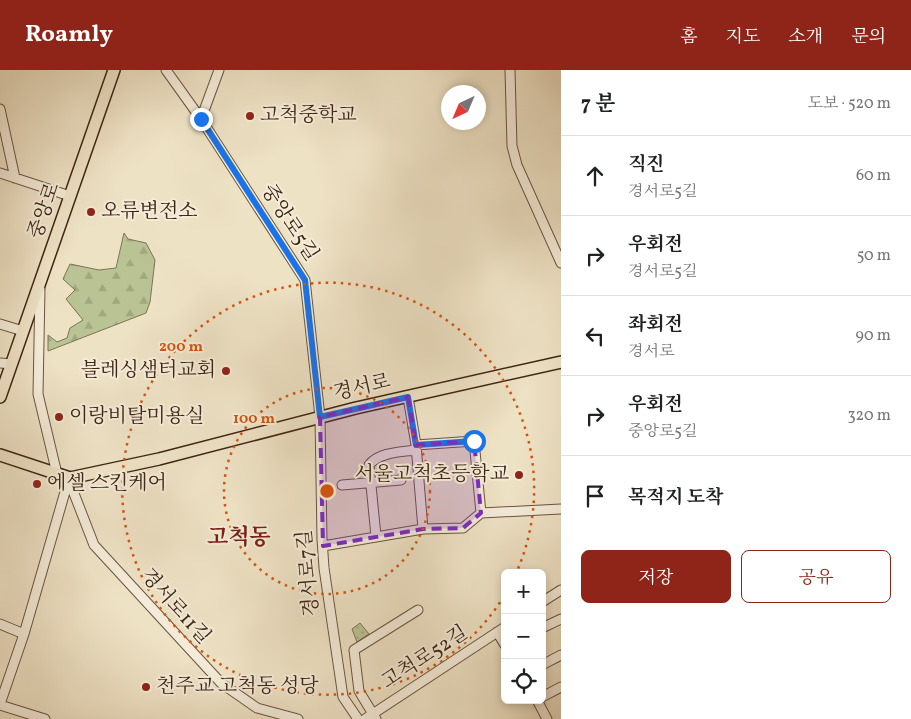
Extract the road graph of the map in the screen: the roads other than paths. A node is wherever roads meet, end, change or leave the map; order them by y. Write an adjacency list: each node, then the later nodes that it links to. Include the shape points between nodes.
1 (114, 70): 9 (main road, 중앙로)
2 (166, 70): 6 (street, 중앙로5길)
3 (219, 70): 6 (street)
4 (510, 70): 10 (street, via 512,146 516,166)
5 (0, 108): 8 (street)
6 (201, 119): 18 (street, 중앙로5길, via 305,280)
7 (0, 173): 8 (street)
8 (15, 178): 9 (street)
9 (70, 196): 11 (main road, 중앙로)
10 (561, 263)
11 (40, 281): 13 (main road, 중앙로); 21 (street, via 38,394)
12 (0, 324): 13 (street)
13 (23, 331): 15 (main road, 중앙로)
14 (561, 362): 17 (main road, 경서로)
15 (6, 363): 16 (main road, 중앙로)
16 (0, 397)
17 (408, 397): 18 (main road, 경서로); 19 (street)
18 (320, 417): 21 (main road, 경서로, via 159,460); 29 (street, 경서로7길)
19 (416, 447): 23 (street, via 373,460 369,465); 26 (street, via 474,441); 27 (street)
20 (0, 455): 21 (main road, 경서로)
21 (65, 477): 37 (street); 46 (street, 경서로11길, via 94,544 221,684 257,708)
22 (401, 480): 23 (street)
23 (371, 483): 24 (street); 28 (street)
24 (342, 485)
25 (561, 509): 26 (street)
26 (481, 513): 27 (street, via 463,528)
27 (423, 529): 28 (street)
28 (376, 536): 29 (street)
29 (323, 546): 47 (street, 경서로7길, via 343,697)
30 (561, 590): 31 (street)
31 (546, 599)
32 (418, 610): 44 (street, via 354,650 359,691)
33 (561, 619): 35 (street)
34 (0, 624): 37 (street)
35 (546, 626)
36 (501, 630): 44 (street, 고척로52길)
37 (24, 634): 42 (street)
38 (561, 655): 39 (street)
39 (546, 663)
40 (561, 688): 41 (street)
41 (546, 695)
42 (0, 704): 45 (street)
43 (539, 704): 48 (street)
44 (371, 717)
45 (44, 719)
46 (298, 719)
47 (358, 719)
48 (547, 719)

